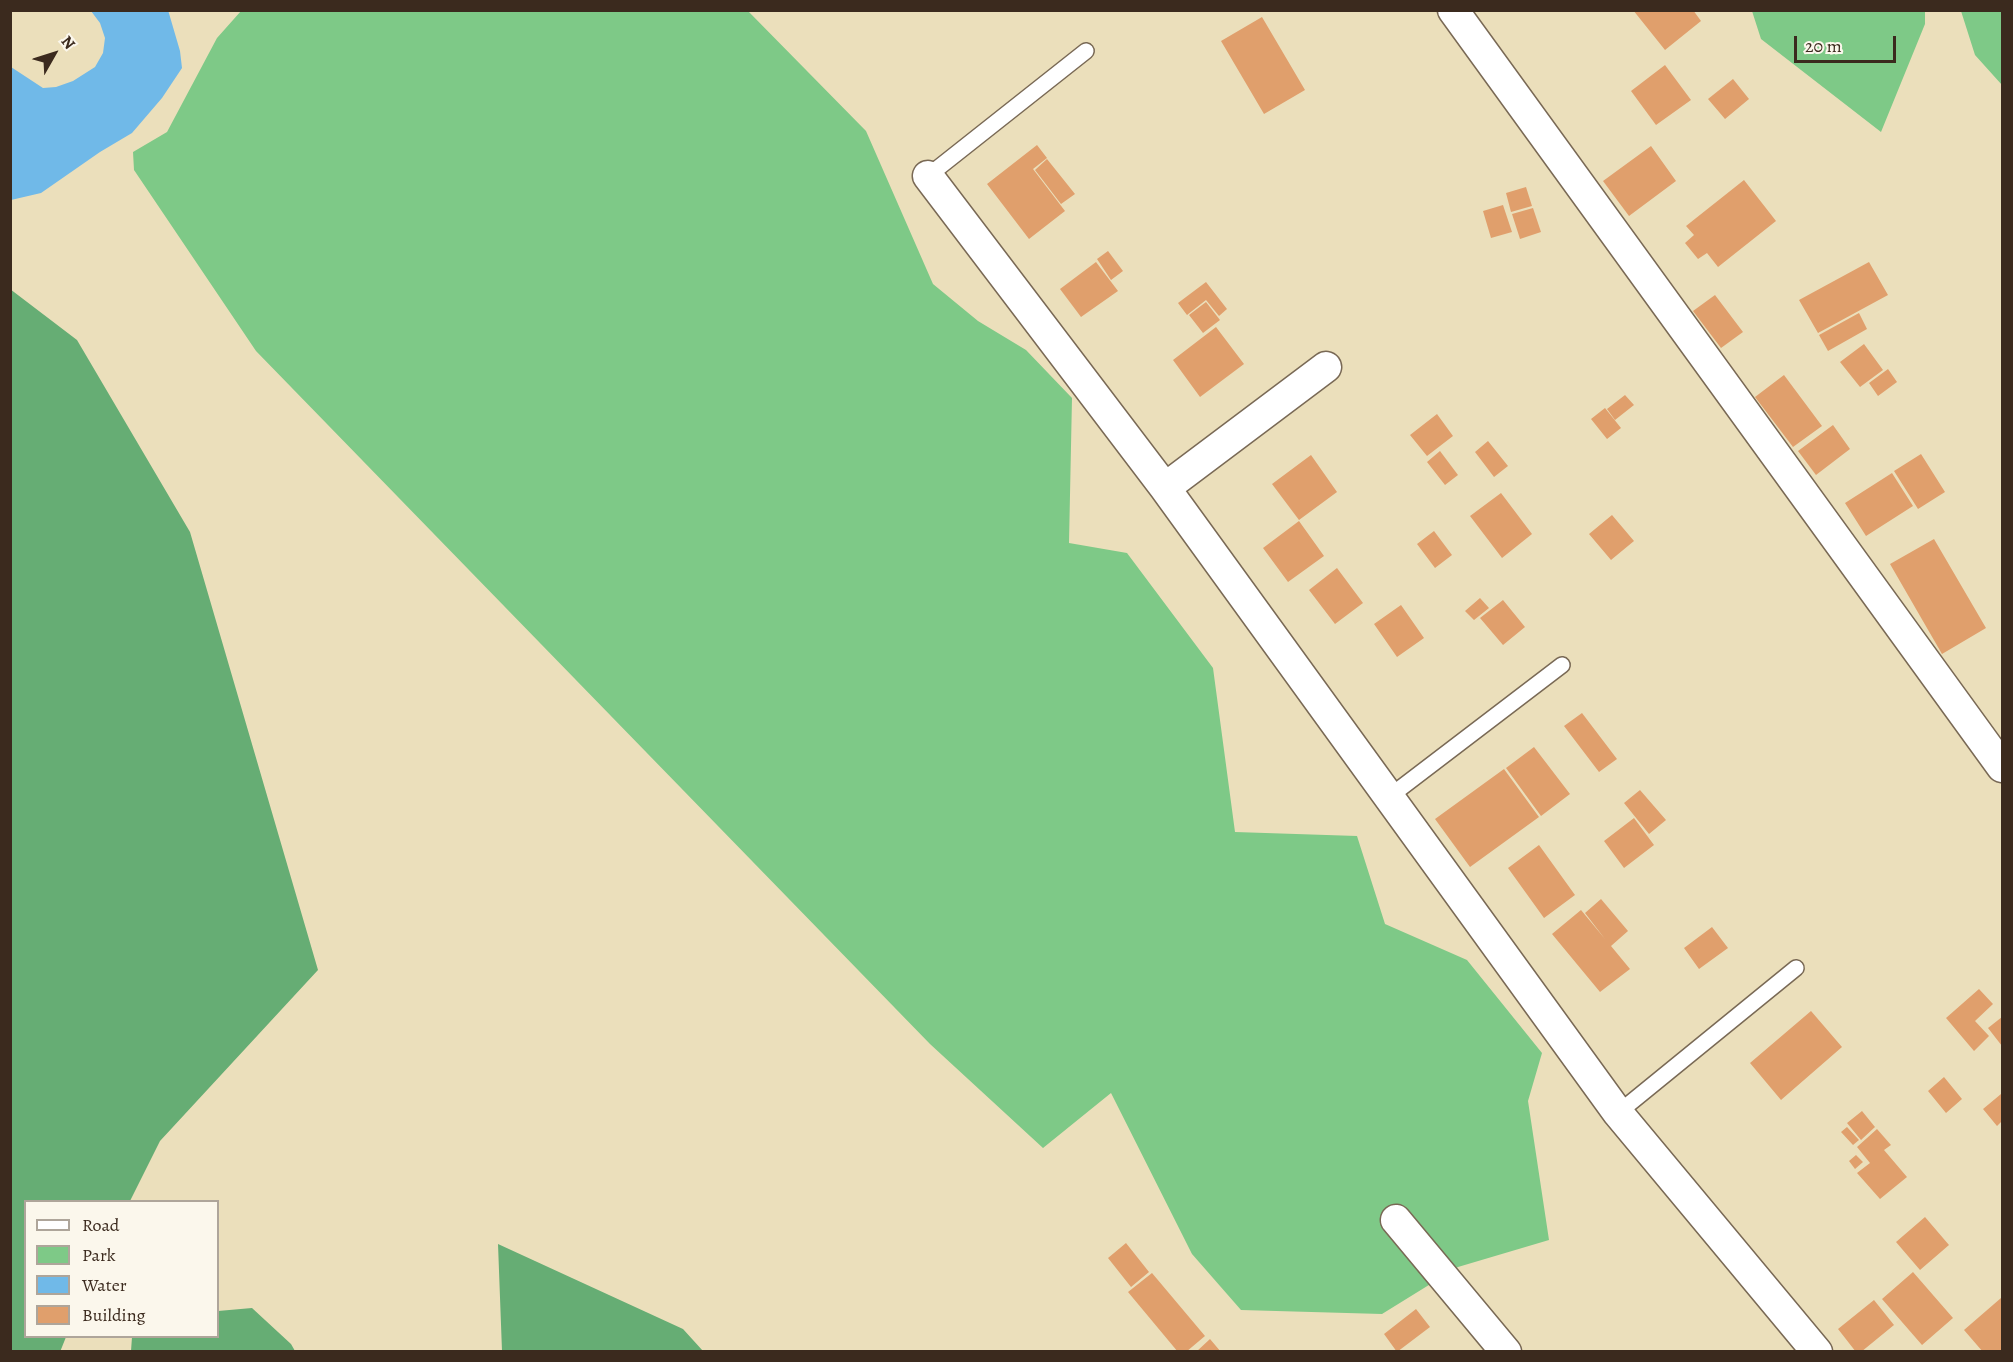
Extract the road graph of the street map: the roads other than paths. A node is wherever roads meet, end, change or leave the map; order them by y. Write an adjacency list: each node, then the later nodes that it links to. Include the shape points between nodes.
1 (1453, 10): 7 (street)
2 (1086, 51): 3 (lane)
3 (928, 176): 5 (street)
4 (1326, 367): 5 (street)
5 (1165, 488): 8 (street)
6 (1562, 665): 8 (lane)
7 (2002, 767)
8 (1389, 797): 10 (street)
9 (1796, 968): 10 (lane)
10 (1618, 1113): 13 (street)
11 (1396, 1220): 12 (street)
12 (1506, 1352)
13 (1817, 1352)

